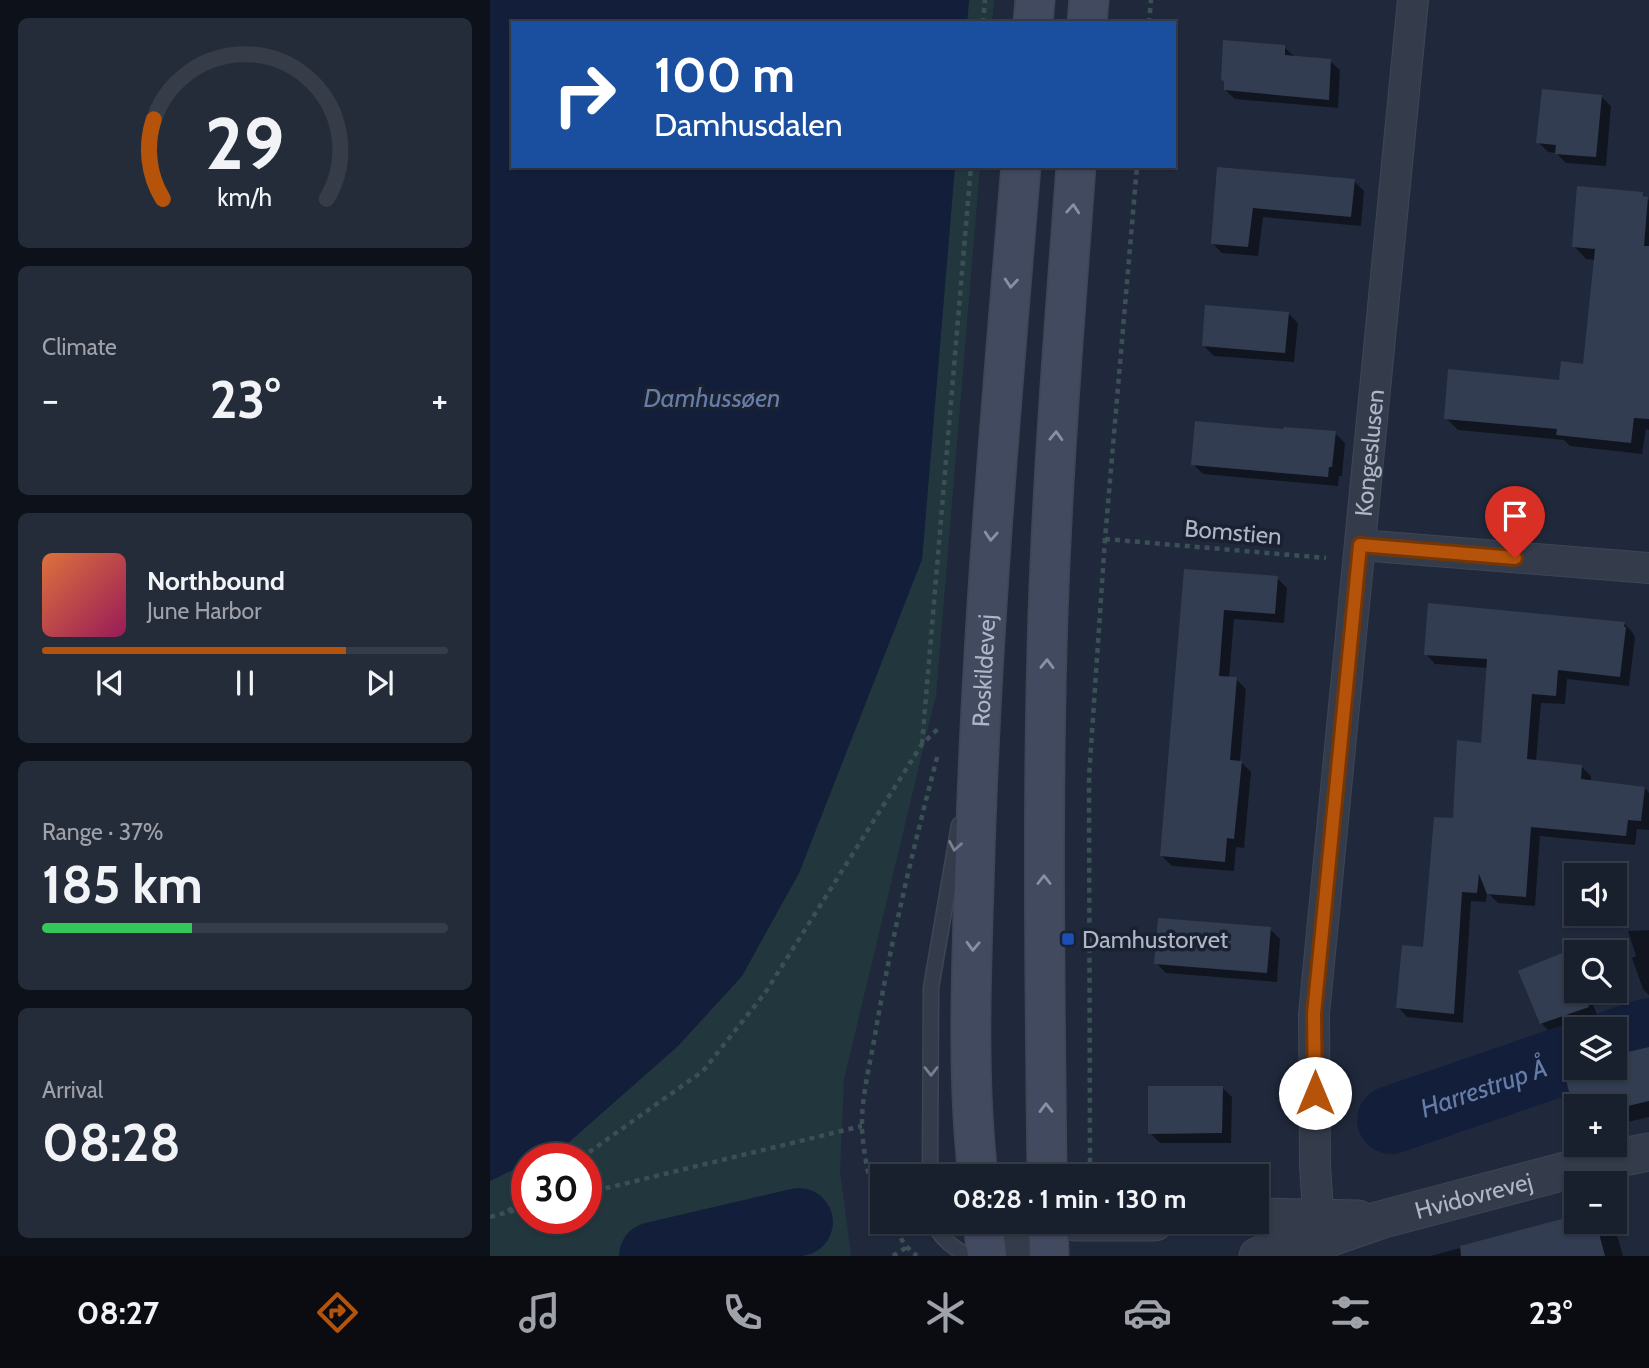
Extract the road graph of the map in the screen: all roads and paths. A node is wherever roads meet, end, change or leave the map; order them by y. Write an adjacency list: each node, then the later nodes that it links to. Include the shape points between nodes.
1 (985, 0): 6 (path)
2 (1035, 0): 7 (main road)
3 (1089, 0): 8 (main road)
4 (1151, 0): 9 (path)
5 (1413, 0): 15 (street, Kongeslusen)
6 (983, 21)
7 (1033, 21)
8 (1087, 21)
9 (1149, 21)
10 (971, 168): 20 (path)
11 (1021, 168): 17 (main road, Roskildevej, one-way to 17, via 996,468)
12 (1076, 168): 26 (main road, one-way to 12, via 1048,615 1056,423)
13 (1137, 168): 14 (path)
14 (1104, 539): 15 (path, Bomstien); 27 (path, via 1089,777)
15 (1359, 553): 16 (street); 35 (street, Kongeslusen, via 1314,1014)
16 (1649, 568)
17 (963, 713): 18 (path); 20 (path); 24 (lane, one-way to 24, via 931,988); 25 (main road, Roskildevej, one-way to 25)
18 (944, 732)
19 (941, 743): 21 (path, via 891,940)
20 (922, 744): 22 (path, via 765,993 703,1071)
21 (862, 1126): 28 (path); 29 (path)
22 (601, 1143)
23 (1649, 1152): 35 (street, Hvidovrevej, via 1380,1220)
24 (930, 1164)
25 (977, 1164)
26 (1047, 1164)
27 (1090, 1164)
28 (870, 1177)
29 (602, 1189)
30 (511, 1209): 32 (path)
31 (511, 1211): 32 (path)
32 (505, 1213): 33 (path)
33 (490, 1217)
34 (1269, 1219): 35 (street, Hvidovrevej)
35 (1319, 1229): 48 (street, Hvidovrevej, via 1287,1251)
36 (898, 1234): 41 (path)
37 (939, 1234): 44 (lane)
38 (984, 1234): 45 (main road)
39 (1031, 1234): 46 (street)
40 (1048, 1234): 47 (main road)
41 (907, 1247): 42 (path); 43 (path)
42 (893, 1256)
43 (916, 1256)
44 (968, 1256)
45 (987, 1256)
46 (1001, 1256)
47 (1049, 1256)
48 (1258, 1256)

